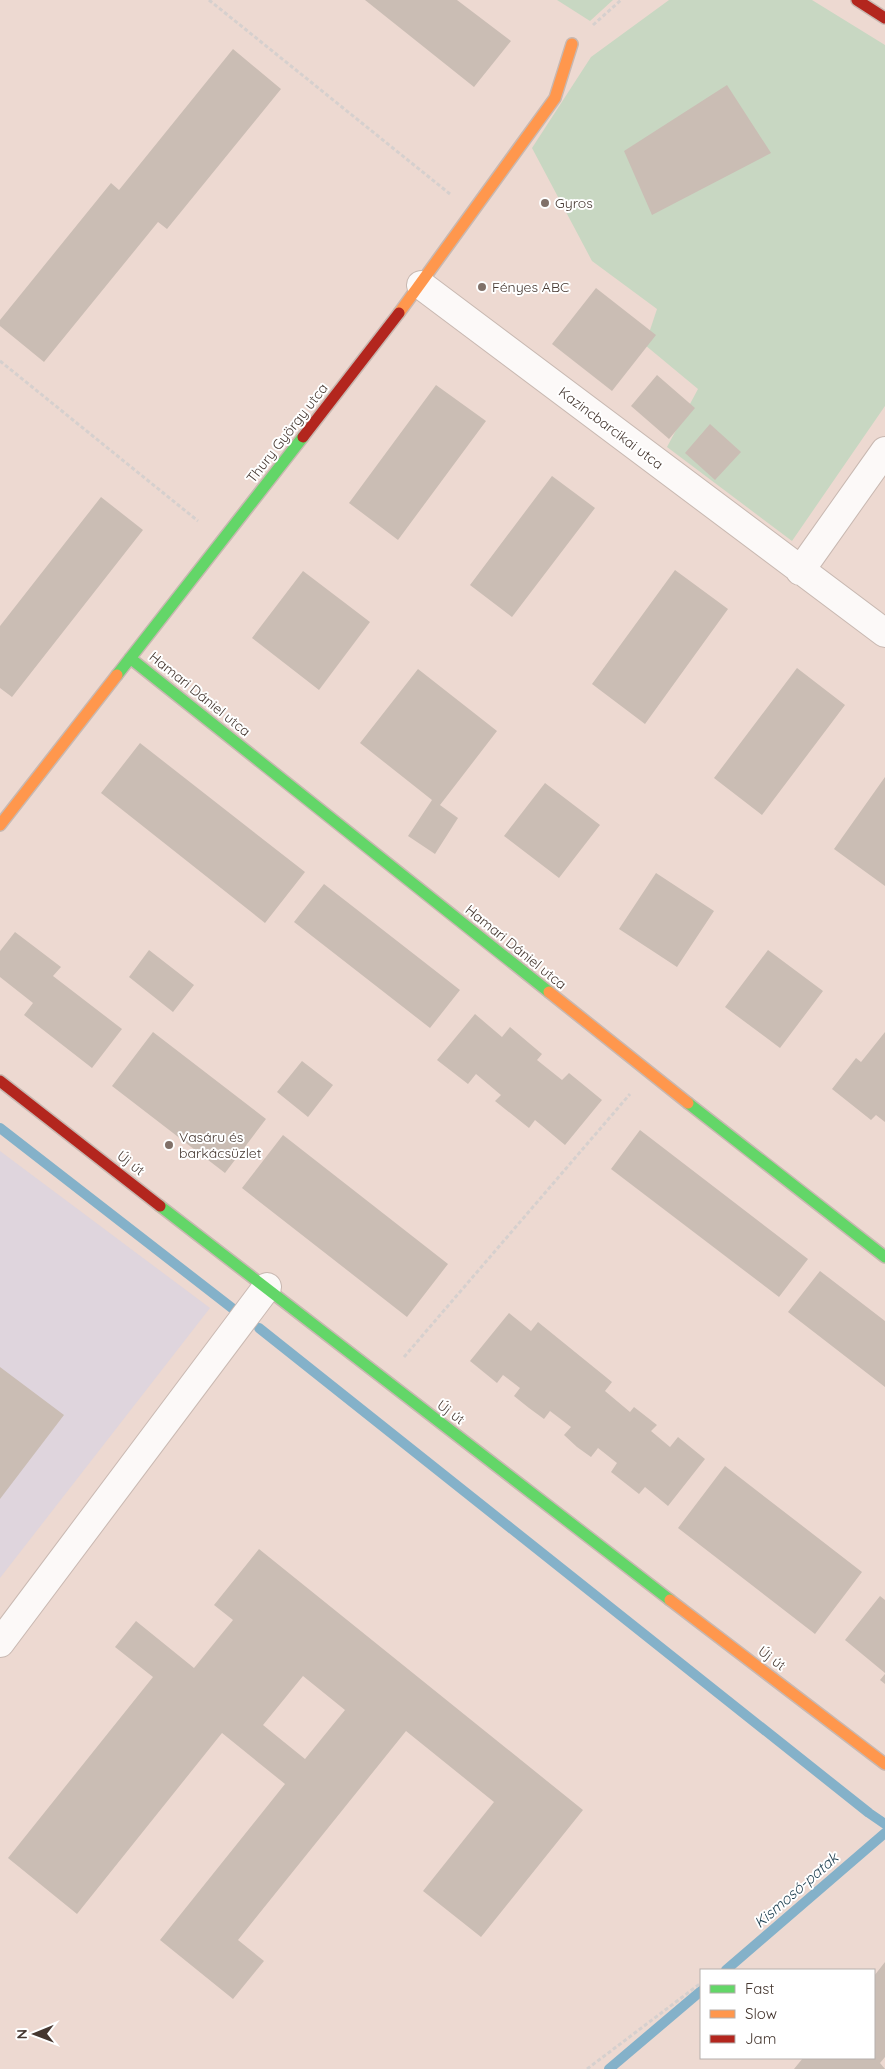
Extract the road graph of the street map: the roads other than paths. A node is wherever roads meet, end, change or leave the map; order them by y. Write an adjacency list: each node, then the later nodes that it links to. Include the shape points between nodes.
1 (857, 0): 2 (street)
2 (885, 18)
3 (572, 44): 4 (street, Thury György utca, via 555,98)
4 (421, 285): 6 (street, Kazincbarcikai utca); 8 (street, Thury György utca)
5 (885, 451): 6 (street)
6 (800, 571): 7 (street, Kazincbarcikai utca)
7 (885, 633)
8 (130, 658): 9 (street, Thury György utca); 11 (street, Hamari Dániel utca)
9 (0, 825)
10 (0, 1081): 12 (street, Új út)
11 (885, 1258)
12 (267, 1287): 13 (street); 14 (street, Új út)
13 (0, 1643)
14 (885, 1764)

